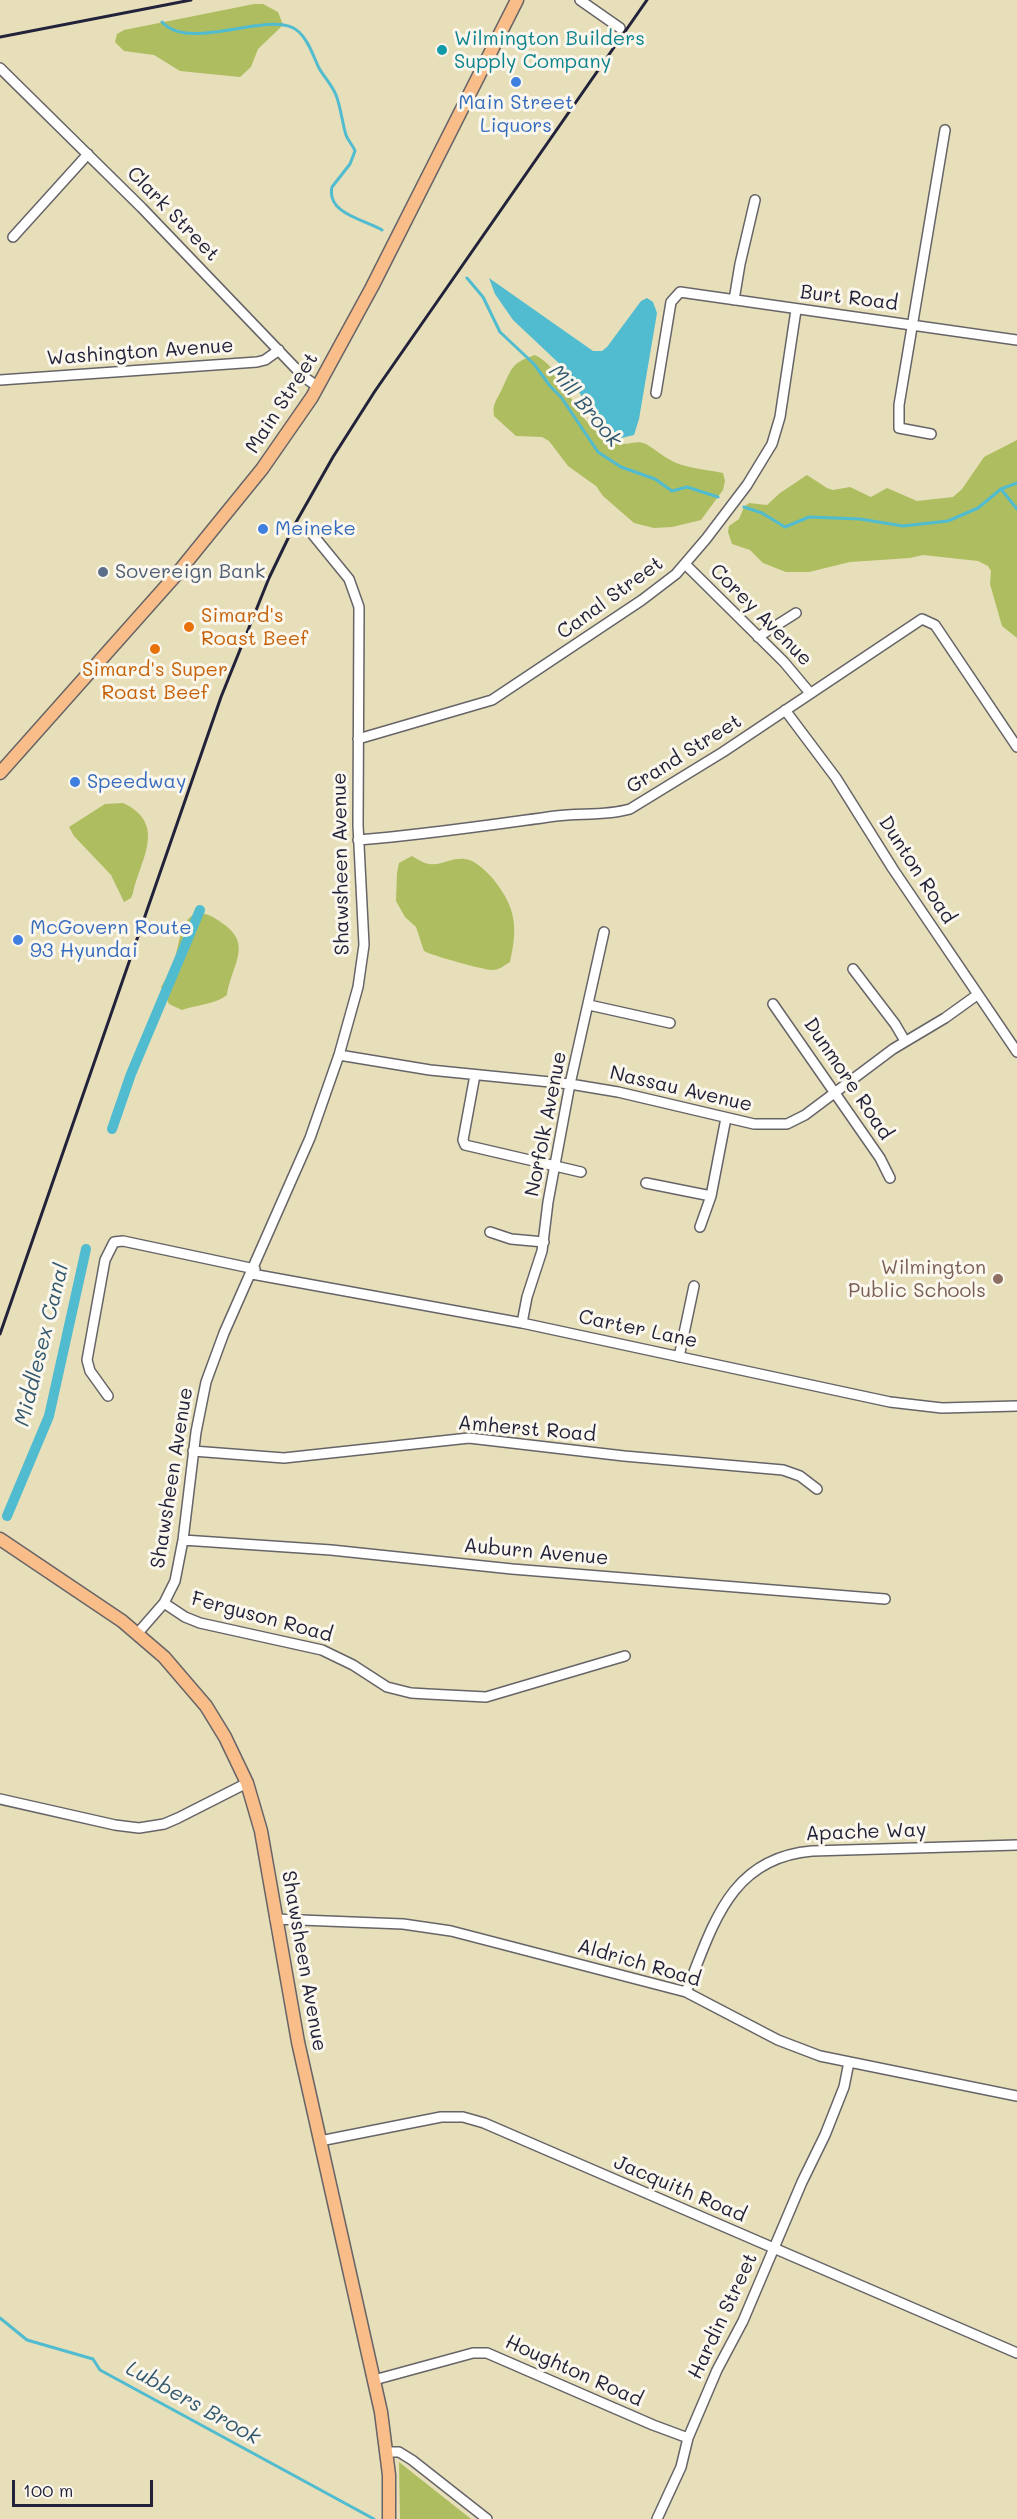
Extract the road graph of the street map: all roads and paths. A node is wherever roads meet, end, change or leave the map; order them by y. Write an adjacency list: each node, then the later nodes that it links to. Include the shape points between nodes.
1 (517, 0): 15 (main road, Main Street)
2 (580, 0): 3 (street)
3 (620, 28)
4 (0, 68): 6 (street, Clark Street)
5 (945, 130): 11 (street)
6 (88, 154): 8 (street); 13 (street, Clark Street)
7 (755, 200): 9 (street)
8 (13, 237)
9 (734, 300): 10 (street, Burt Road); 16 (street, Burt Road, via 676,294 671,302)
10 (796, 310): 11 (street, Burt Road); 19 (street, Canal Street, via 780,417 772,444 747,484)
11 (911, 324): 12 (street, Burt Road); 17 (street, via 899,428)
12 (1017, 340)
13 (279, 350): 14 (street, Washington Avenue, via 257,362); 15 (street, Clark Street)
14 (0, 380)
15 (318, 387): 26 (main road, Main Street, via 272,456 176,575)
16 (656, 393)
17 (932, 434)
18 (309, 530): 24 (street, Shawsheen Avenue, via 349,579 359,607)
19 (685, 564): 21 (street, Corey Avenue); 24 (street, Canal Street, via 642,600 492,700)
20 (796, 613): 21 (street)
21 (758, 637): 22 (street, Corey Avenue)
22 (810, 693): 23 (street, Grand Street); 25 (street, Grand Street, via 916,621 926,619 935,625)
23 (785, 710): 27 (street, Grand Street, via 630,810); 30 (street, Dunton Road, via 844,789)
24 (358, 739): 27 (street, Shawsheen Avenue)
25 (1017, 747)
26 (0, 773)
27 (358, 840): 36 (street, Shawsheen Avenue, via 363,959)
28 (604, 932): 32 (street, Norfolk Avenue)
29 (853, 969): 34 (street)
30 (977, 995): 34 (street, Nassau Avenue); 35 (street, Dunton Road)
31 (773, 1004): 39 (street, Dunmore Road)
32 (589, 1005): 33 (street); 38 (street, Norfolk Avenue)
33 (670, 1023)
34 (905, 1041): 39 (street, Nassau Avenue)
35 (1017, 1052)
36 (339, 1055): 37 (street, Nassau Avenue); 49 (street, Shawsheen Avenue, via 301,1161)
37 (476, 1076): 38 (street, Nassau Avenue); 41 (street, via 465,1145)
38 (570, 1084): 40 (street, Nassau Avenue); 41 (street, Norfolk Avenue)
39 (836, 1092): 40 (street, Nassau Avenue, via 787,1124 760,1125); 43 (street, Dunmore Road)
40 (726, 1118): 45 (street)
41 (555, 1166): 42 (street); 48 (street, Norfolk Avenue)
42 (581, 1172)
43 (890, 1178)
44 (646, 1183): 45 (street)
45 (711, 1196): 46 (street)
46 (700, 1227)
47 (490, 1232): 48 (street, via 511,1239)
48 (544, 1242): 51 (street, Norfolk Avenue)
49 (253, 1271): 51 (street, Carter Lane); 53 (street, Carter Lane, via 114,1242 100,1281 87,1360); 55 (street, Shawsheen Avenue, via 212,1365)
50 (694, 1286): 52 (street)
51 (522, 1323): 52 (street, Carter Lane)
52 (679, 1357): 54 (street, Carter Lane, via 907,1405 961,1409)
53 (108, 1396)
54 (1017, 1406)
55 (193, 1451): 56 (street, Amherst Road, via 284,1458 469,1438 783,1470); 58 (street, Shawsheen Avenue)
56 (818, 1489)
57 (0, 1539): 61 (main road)
58 (183, 1540): 59 (street, Auburn Avenue); 60 (street, Shawsheen Avenue, via 175,1581)
59 (885, 1599)
60 (164, 1603): 61 (street, Shawsheen Avenue); 62 (street, Ferguson Road, via 200,1623 322,1650 387,1687 411,1693 486,1697)
61 (137, 1634): 63 (main road, Shawsheen Avenue, via 175,1669 206,1706)
62 (625, 1656)
63 (247, 1783): 64 (street, via 171,1821 139,1828); 66 (main road, Shawsheen Avenue, via 261,1831)
64 (0, 1799)
65 (1017, 1845): 67 (street, Apache Way, via 815,1851 773,1861 746,1878 725,1902)
66 (275, 1919): 67 (street, Aldrich Road, via 436,1928); 70 (main road, Shawsheen Avenue)
67 (686, 1992): 68 (street, Aldrich Road, via 778,2040 806,2052)
68 (849, 2062): 69 (street, Aldrich Road); 71 (street, Hardin Street, via 844,2087)
69 (1017, 2096)
70 (320, 2141): 71 (street, Jacquith Road, via 434,2118 463,2117); 73 (main road, Shawsheen Avenue)
71 (774, 2248): 72 (street, Jacquith Road); 74 (street, Hardin Street)
72 (1017, 2353)
73 (374, 2380): 74 (street, Houghton Road, via 473,2353 487,2353); 75 (main road, Shawsheen Avenue)
74 (688, 2438): 78 (street, Hardin Street, via 681,2466)
75 (387, 2452): 76 (main road, Shawsheen Avenue); 77 (street, via 399,2452 412,2460)
76 (389, 2519)
77 (487, 2519)
78 (657, 2519)

